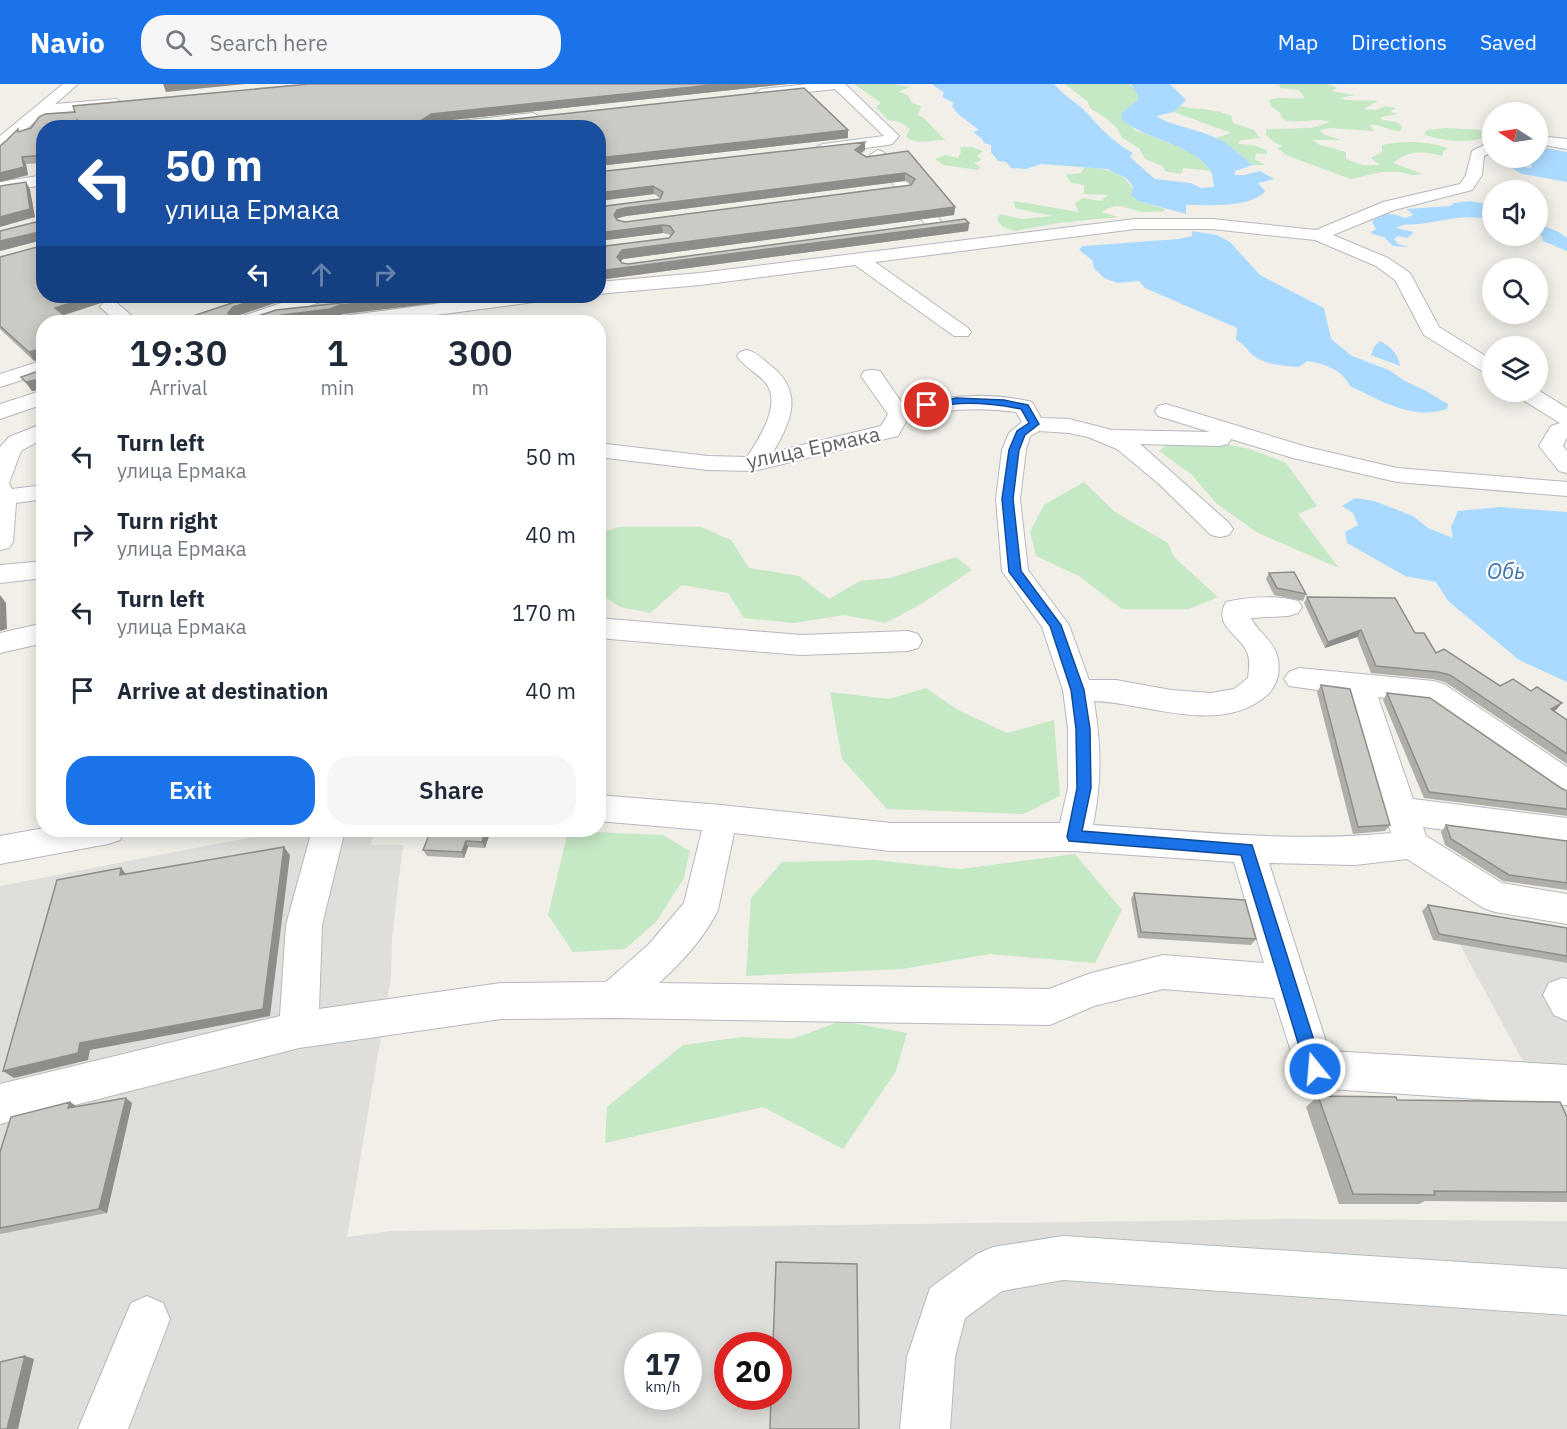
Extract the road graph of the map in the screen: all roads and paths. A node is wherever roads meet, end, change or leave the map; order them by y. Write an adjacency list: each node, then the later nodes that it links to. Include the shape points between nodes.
1 (70, 84): 5 (street)
2 (838, 84): 3 (street); 11 (street, via 892,136)
3 (743, 95)
4 (135, 101): 5 (street)
5 (47, 109): 9 (street)
6 (552, 115): 7 (street)
7 (506, 120)
8 (1548, 141): 10 (street)
9 (1, 143)
10 (1567, 144)
11 (882, 148): 12 (street); 14 (street); 15 (street); 16 (street)
12 (806, 150)
13 (1482, 151): 27 (street, via 1477,154 1474,175 1466,187 1389,206)
14 (900, 153)
15 (820, 162)
16 (891, 172): 17 (street); 20 (street)
17 (868, 174)
18 (36, 181): 19 (street)
19 (0, 187)
20 (904, 188): 21 (street); 22 (street)
21 (881, 191)
22 (920, 206): 23 (street); 25 (street)
23 (896, 209)
24 (956, 222): 25 (street)
25 (934, 224): 26 (street)
26 (911, 227)
27 (1318, 235): 28 (street, via 1212,224 1135,224); 40 (street, via 1382,262 1403,277 1431,331)
28 (857, 258): 29 (street); 38 (street)
29 (606, 287)
30 (299, 303): 34 (street)
31 (354, 303): 34 (street)
32 (483, 303): 37 (street)
33 (110, 307): 35 (street)
34 (276, 311): 36 (street)
35 (120, 315)
36 (264, 315)
37 (394, 315)
38 (961, 332)
39 (747, 356): 57 (street, via 777,383 780,395 772,438)
40 (1482, 363)
41 (36, 369): 43 (street)
42 (872, 376): 51 (street)
43 (1, 380)
44 (36, 399): 47 (street)
45 (1542, 402): 48 (street)
46 (1166, 411): 55 (street)
47 (0, 412)
48 (1567, 418)
49 (1034, 424): 51 (street, улица Ермака, via 1024,407 956,401 927,405); 54 (street, via 1069,426); 71 (street, via 1020,433 1014,450 1008,499 1015,572 1055,625)
50 (1567, 428): 58 (street, via 1559,431 1551,446)
51 (895, 431): 57 (street, улица Ермака)
52 (36, 432): 53 (street)
53 (7, 437): 59 (street)
54 (1108, 437): 55 (street); 62 (street, via 1125,444)
55 (1254, 439): 60 (street, via 1397,475)
56 (606, 451): 57 (street, улица Ермака, via 708,464)
57 (754, 464)
58 (1567, 466)
59 (1, 488): 61 (street); 63 (street)
60 (1567, 489)
61 (36, 491)
62 (1220, 529)
63 (0, 542)
64 (36, 570): 65 (street)
65 (0, 574)
66 (1287, 607): 71 (street, via 1236,609 1237,623 1257,642 1265,661 1262,683 1242,699 1211,704)
67 (606, 629): 68 (street, via 801,645)
68 (908, 641)
69 (1299, 679): 70 (street)
70 (1359, 686): 72 (street, via 1433,692); 74 (street)
71 (1078, 690): 79 (street, via 1084,788)
72 (1567, 784)
73 (606, 809): 75 (street)
74 (1401, 811): 76 (street); 80 (street)
75 (721, 818): 79 (street, via 891,837); 85 (street, via 700,910 662,956)
76 (1567, 832)
77 (70, 837): 82 (street)
78 (326, 837): 86 (street, via 304,925)
79 (1074, 837): 81 (street)
80 (1412, 846): 81 (street, via 1355,851); 83 (street, via 1495,897)
81 (1246, 849): 84 (street)
82 (0, 850)
83 (1567, 909)
84 (1287, 982): 85 (street, via 1163,972 1091,990 1050,1007); 87 (street, via 1315,1069)
85 (614, 1000): 86 (street, via 501,1001)
86 (299, 1030): 88 (street)
87 (1567, 1085)
88 (0, 1104)
89 (1567, 1292): 92 (street, via 1063,1258 993,1270 946,1304 931,1357)
90 (147, 1319): 91 (street)
91 (103, 1429)
92 (925, 1429)

